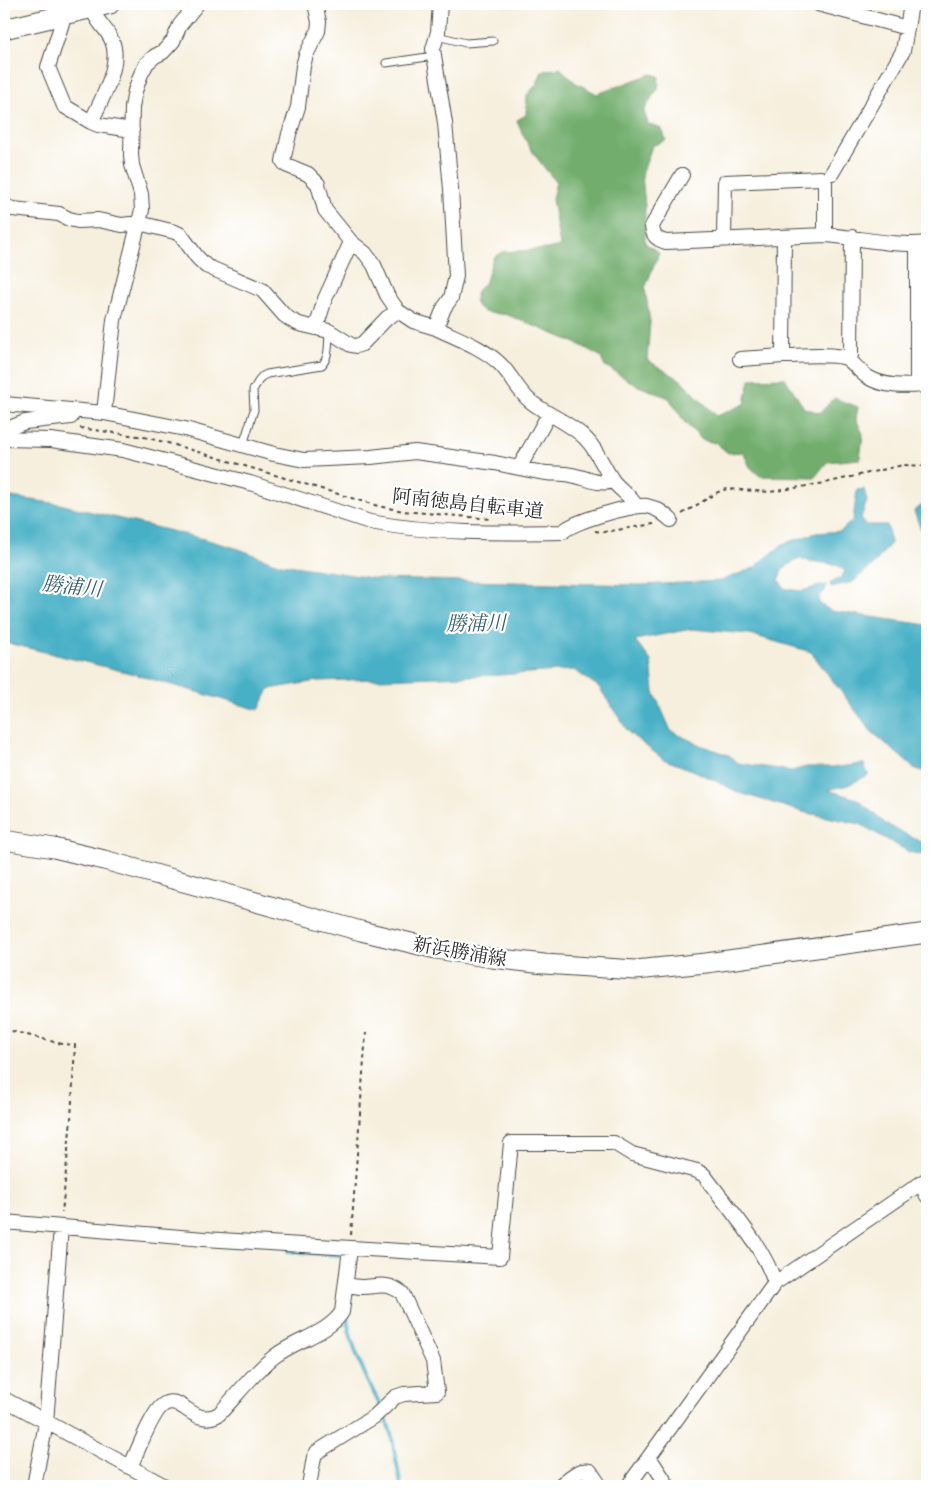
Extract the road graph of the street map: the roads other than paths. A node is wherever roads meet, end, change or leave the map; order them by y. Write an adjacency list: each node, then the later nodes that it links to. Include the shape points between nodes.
1 (197, 4): 15 (street, via 180,24 173,42 147,64 141,74 132,107)
2 (315, 4): 24 (street, via 320,22 303,66 298,107 283,162 308,174 318,184 325,210)
3 (440, 4): 10 (street)
4 (818, 4): 8 (street)
5 (911, 4): 8 (street)
6 (99, 5): 7 (main road); 14 (street, via 96,19 112,40 115,51 109,85)
7 (62, 15): 9 (main road); 14 (street, via 48,67 64,106)
8 (907, 28): 16 (street, via 904,51)
9 (4, 29)
10 (437, 36): 11 (lane, via 466,43); 12 (street)
11 (493, 41)
12 (434, 56): 13 (lane); 27 (street, via 445,123 456,269 451,298)
13 (386, 63)
14 (91, 122): 15 (street)
15 (132, 130): 19 (street, via 132,165 141,194)
16 (832, 173)
17 (682, 175): 23 (street, via 652,226 653,235 666,242)
18 (4, 206): 19 (street, via 59,214 78,221 98,220 122,225)
19 (139, 223): 28 (street, via 181,235 206,266 262,290 291,320); 34 (street, via 114,320)
20 (825, 235): 21 (street); 22 (street); 23 (street, via 825,183 821,178 725,182)
21 (784, 237): 23 (street); 29 (street)
22 (852, 237): 25 (street, via 875,242); 31 (street)
23 (724, 239)
24 (351, 242): 26 (street, via 374,265 387,295); 28 (street, via 325,299)
25 (922, 243): 32 (street)
26 (398, 310): 27 (street, via 413,321); 28 (street, via 356,346)
27 (436, 328): 35 (street, via 497,361 525,397)
28 (323, 329): 38 (lane, via 328,353 322,365 262,377 254,390 254,410)
29 (783, 356): 30 (street); 31 (street, via 839,356)
30 (740, 359)
31 (849, 360): 32 (street, via 879,382)
32 (922, 385)
33 (4, 404): 34 (street)
34 (100, 412): 36 (street, via 25,422); 38 (street, via 186,429)
35 (549, 414): 39 (street); 40 (street, via 586,438)
36 (4, 430)
37 (4, 438): 41 (street, via 51,440 123,450 250,483 390,526 482,533 563,532 591,519)
38 (243, 445): 39 (street, via 304,460 415,452)
39 (519, 468): 40 (street, via 568,474 605,483)
40 (613, 480): 41 (street)
41 (636, 506): 42 (street, via 659,510)
42 (671, 520)
43 (6, 840): 44 (main road, 新浜勝浦線, via 104,860 427,947 536,963 634,970)
44 (927, 932)
45 (925, 1186): 49 (street)
46 (4, 1222): 47 (street)
47 (61, 1227): 48 (street); 52 (street)
48 (350, 1249): 49 (street, via 500,1257 511,1144 614,1143 632,1154 704,1176 748,1234 770,1268); 50 (street)
49 (775, 1283): 53 (street)
50 (346, 1284): 54 (street, via 342,1312 337,1320 275,1356 219,1414 203,1419 177,1404 169,1402 162,1405); 57 (street, via 364,1288 393,1286 402,1293 433,1361 437,1392 396,1397 375,1416 317,1452)
51 (4, 1399): 52 (street)
52 (46, 1423): 54 (street); 55 (street)
53 (649, 1457): 60 (street); 61 (street)
54 (130, 1467): 56 (street)
55 (34, 1486)
56 (165, 1486)
57 (309, 1486)
58 (559, 1486): 59 (street, via 584,1470 590,1471)
59 (600, 1486)
60 (628, 1486)
61 (668, 1486)

